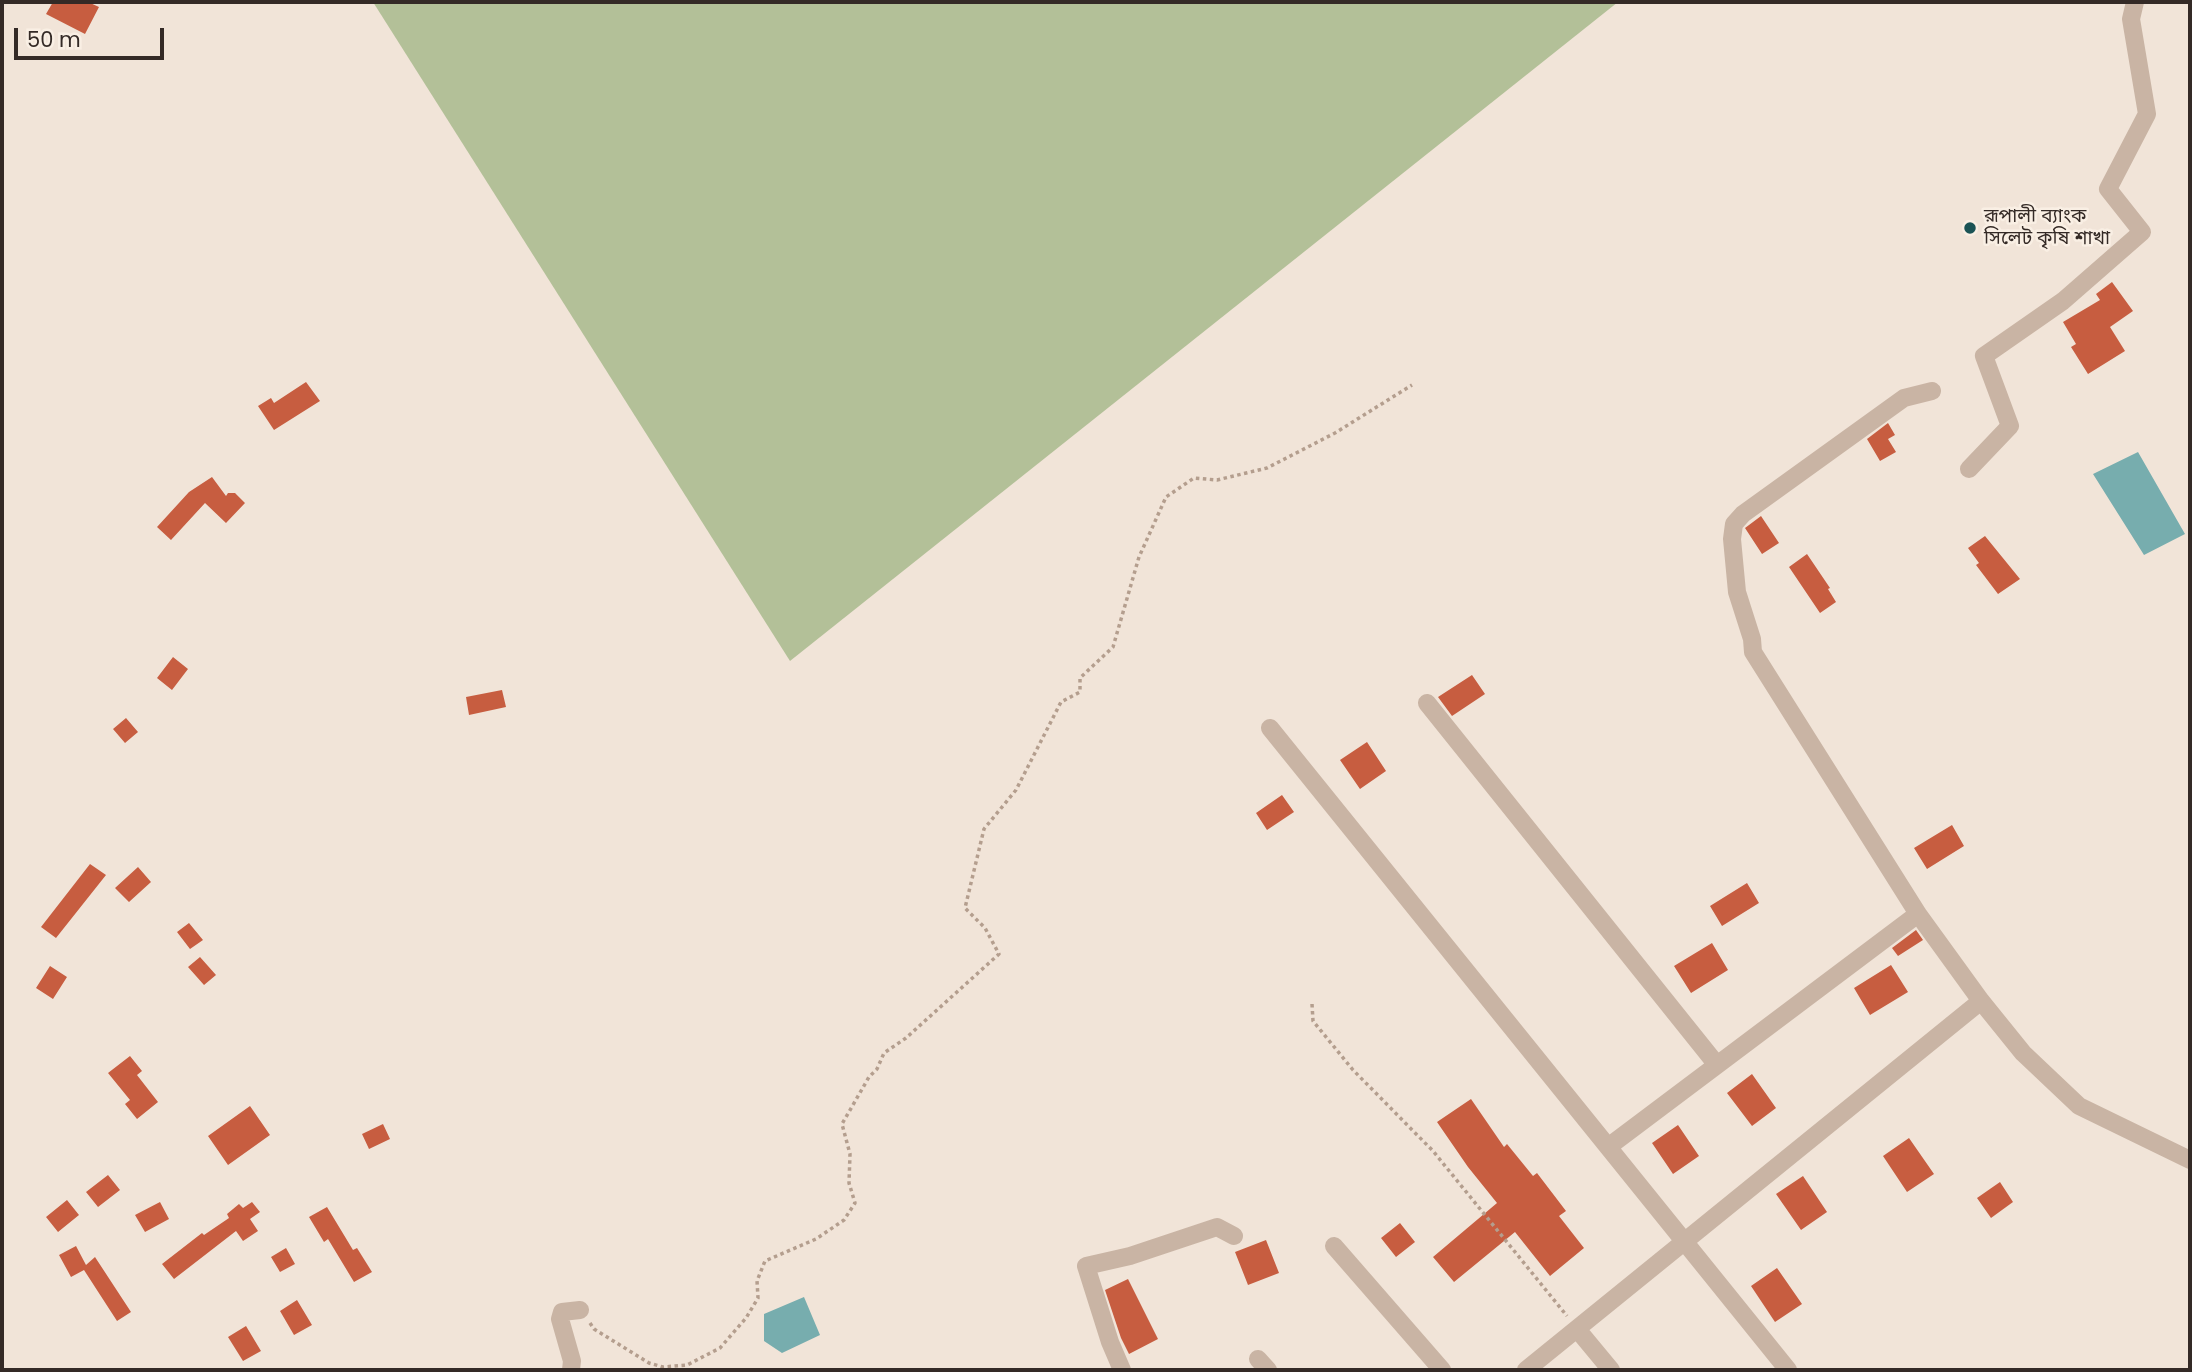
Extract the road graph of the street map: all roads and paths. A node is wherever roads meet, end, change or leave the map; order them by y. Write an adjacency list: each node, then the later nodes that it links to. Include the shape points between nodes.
1 (2135, 2): 4 (street, via 2131,19 2147,114 2108,190 2142,232 2063,301 1984,356 2010,426)
2 (1412, 385): 16 (path, via 1267,468 1217,480 1194,478 1166,497 1139,557 1113,647 1080,678 1080,692 1060,702 1016,790 985,830 965,908 985,929 999,954 884,1053 842,1124 855,1203 844,1220 816,1239 765,1261 757,1281 758,1298 746,1318 720,1348 687,1365 649,1363 594,1329)
3 (1932, 391): 7 (street, via 1904,398 1743,514 1734,524 1732,539 1737,592 1753,652)
4 (1969, 469)
5 (1427, 703): 10 (street)
6 (1270, 727): 11 (street)
7 (1918, 914): 8 (street); 10 (street)
8 (1981, 1001): 12 (street, via 2023,1053 2080,1106); 14 (street)
9 (1312, 1004): 17 (path, via 1313,1021 1353,1070 1433,1151)
10 (1717, 1065): 11 (street)
11 (1608, 1147): 14 (street)
12 (2190, 1160)
13 (1234, 1236): 19 (street, via 1217,1227 1086,1266)
14 (1685, 1242): 17 (street); 23 (street)
15 (1334, 1246): 20 (street)
16 (580, 1311): 18 (street, via 562,1312 560,1319)
17 (1577, 1329): 21 (street); 22 (street)
18 (572, 1370)
19 (1122, 1370)
20 (1442, 1370)
21 (1526, 1370)
22 (1611, 1370)
23 (1788, 1370)

